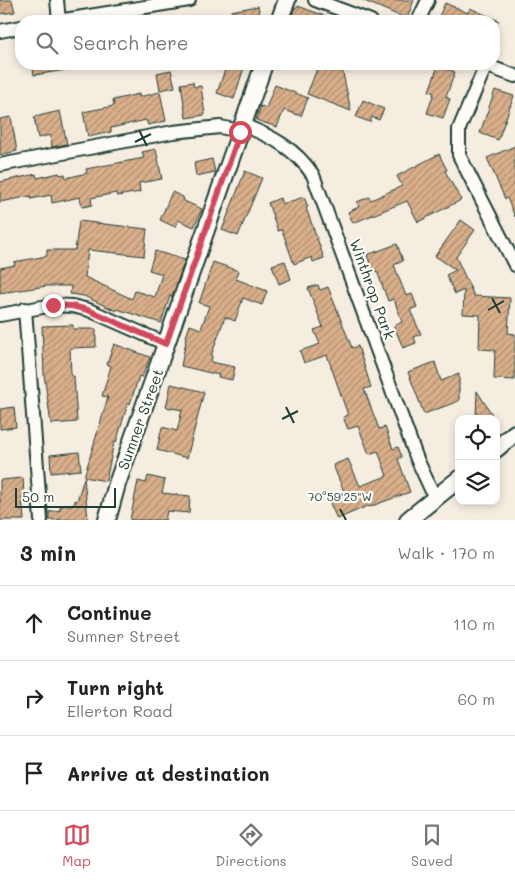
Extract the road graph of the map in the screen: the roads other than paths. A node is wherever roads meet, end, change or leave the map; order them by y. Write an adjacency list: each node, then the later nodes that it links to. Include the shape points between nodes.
1 (56, 0): 6 (street)
2 (189, 0): 7 (street)
3 (287, 0): 8 (street)
4 (315, 0): 9 (street)
5 (428, 0): 10 (street)
6 (58, 15)
7 (96, 15)
8 (281, 15)
9 (356, 15)
10 (421, 15)
11 (15, 28): 12 (street)
12 (0, 31)
13 (262, 70): 17 (street, Sumner Street)
14 (482, 70): 19 (street, via 459,129 459,155)
15 (498, 70): 16 (street)
16 (515, 76)
17 (241, 128): 18 (street, Winthrop Park, via 173,132); 22 (street, Sumner Street); 26 (street, Winthrop Park, via 258,131 283,144 313,175)
18 (0, 165)
19 (515, 264)
20 (25, 309): 21 (street); 22 (street, via 72,306); 27 (street)
21 (0, 314)
22 (166, 344): 28 (street, Sumner Street)
23 (515, 433): 24 (street)
24 (500, 446)
25 (455, 482): 26 (street)
26 (435, 498): 29 (street)
27 (41, 520)
28 (107, 520)
29 (408, 520)

